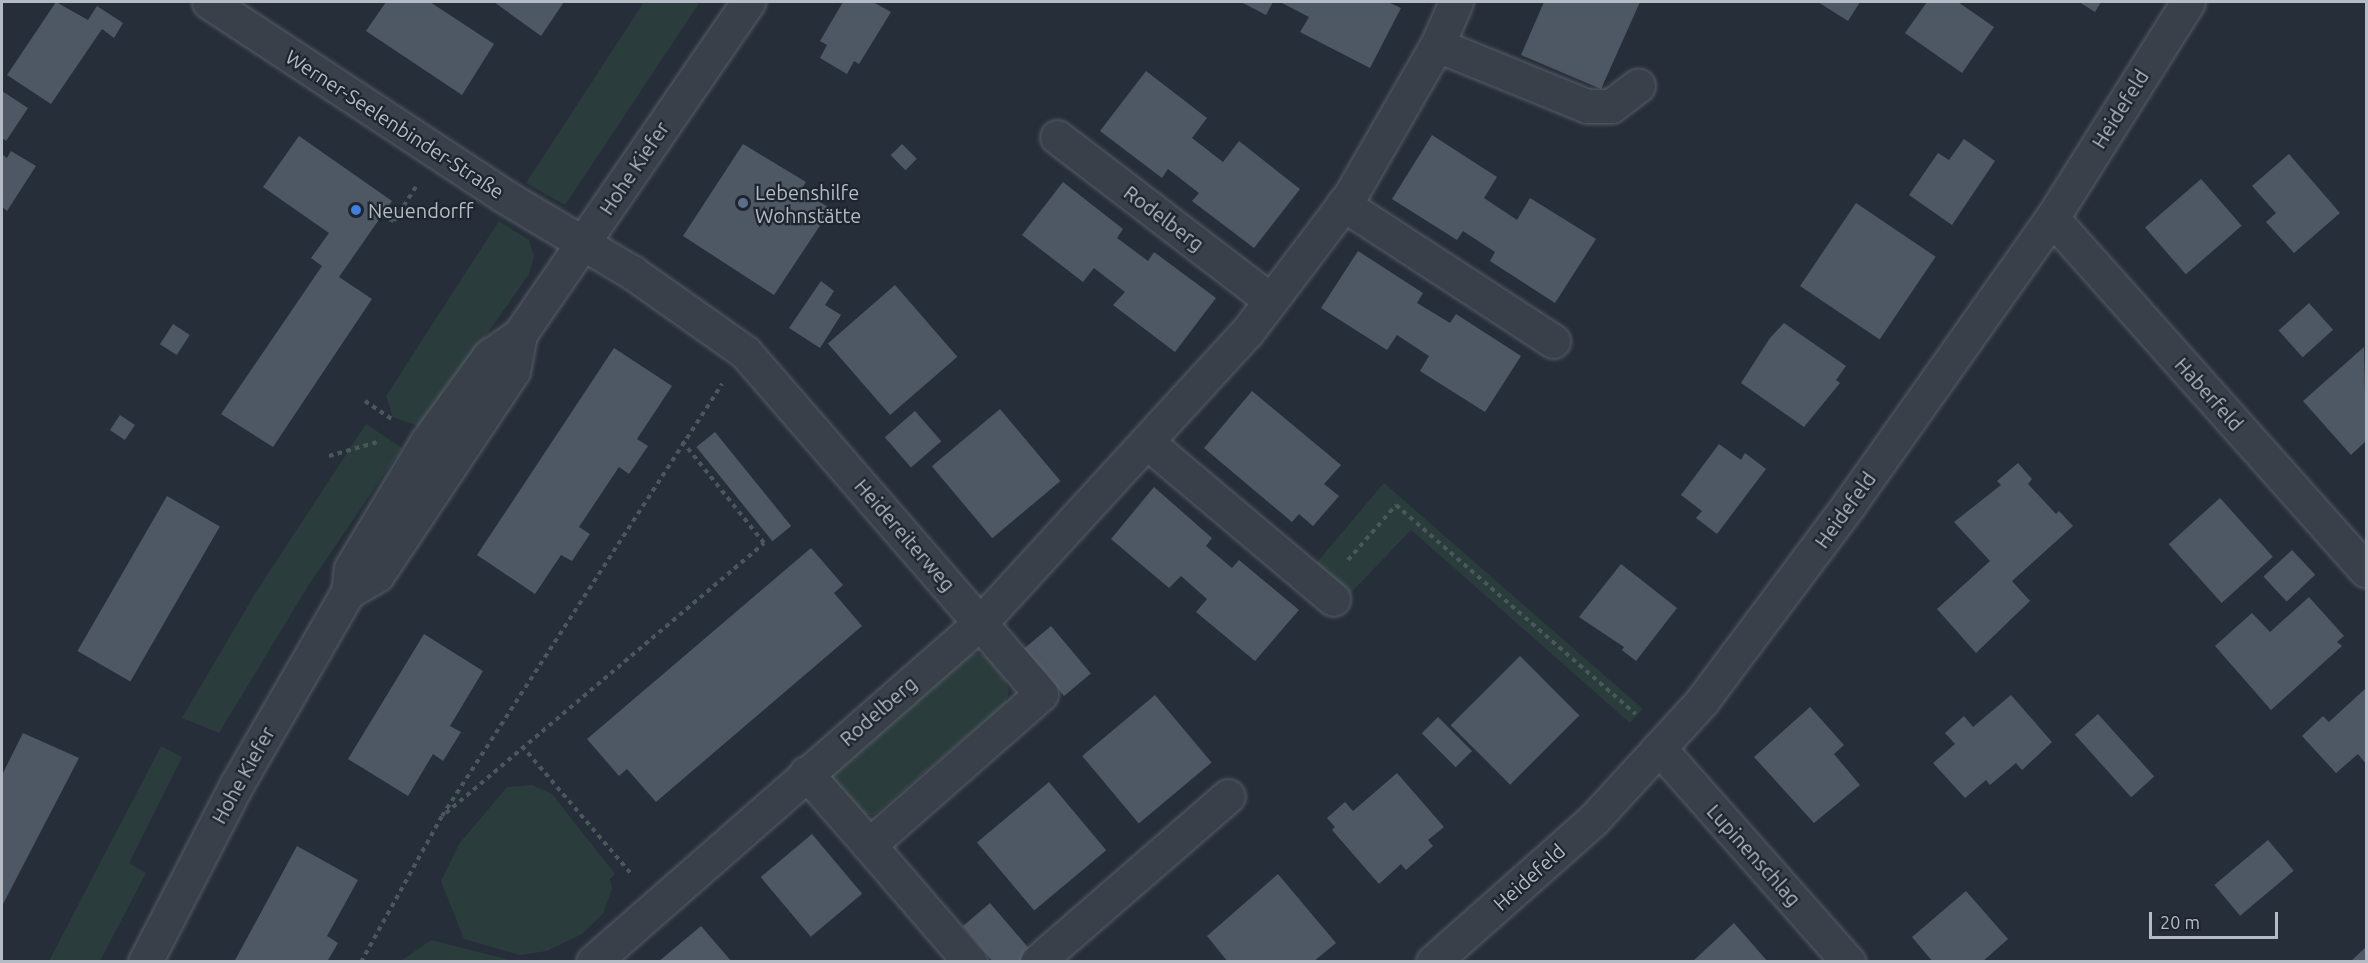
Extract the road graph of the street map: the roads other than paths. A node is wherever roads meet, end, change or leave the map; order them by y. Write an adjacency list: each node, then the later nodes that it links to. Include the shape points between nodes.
1 (209, 2): 10 (street, Werner-Seelenbinder-Straße)
2 (748, 2): 10 (street, Hohe Kiefer)
3 (1456, 2): 5 (street, Rodelberg)
4 (2188, 2): 9 (street, Heidefeld)
5 (1437, 45): 6 (street, via 1587,106 1611,106); 8 (street, Rodelberg)
6 (1638, 86)
7 (1057, 137): 11 (street, Rodelberg)
8 (1343, 204): 11 (street, Rodelberg); 12 (street)
9 (2052, 218): 14 (street, Haberfeld); 17 (street, Heidefeld, via 1850,503 1702,701)
10 (581, 245): 16 (street, Heidereiterweg, via 633,273 745,352); 21 (street, Hohe Kiefer, via 520,334 489,356 426,443 351,568 348,592 237,784)
11 (1270, 300): 13 (street, Rodelberg, via 1247,333)
12 (1553, 341)
13 (1148, 443): 15 (street); 16 (street, Rodelberg)
14 (2367, 570)
15 (1327, 594)
16 (981, 621): 18 (street, Rodelberg); 20 (street, Heidereiterweg, via 1041,694)
17 (1653, 735): 25 (street, Heidefeld, via 1594,819); 26 (street, Lupinenschlag)
18 (806, 773): 20 (street); 22 (street, Rodelberg)
19 (1228, 796): 24 (street)
20 (869, 845): 23 (street)
21 (145, 962)
22 (592, 962)
23 (970, 962)
24 (1037, 962)
25 (1433, 962)
26 (1848, 962)

